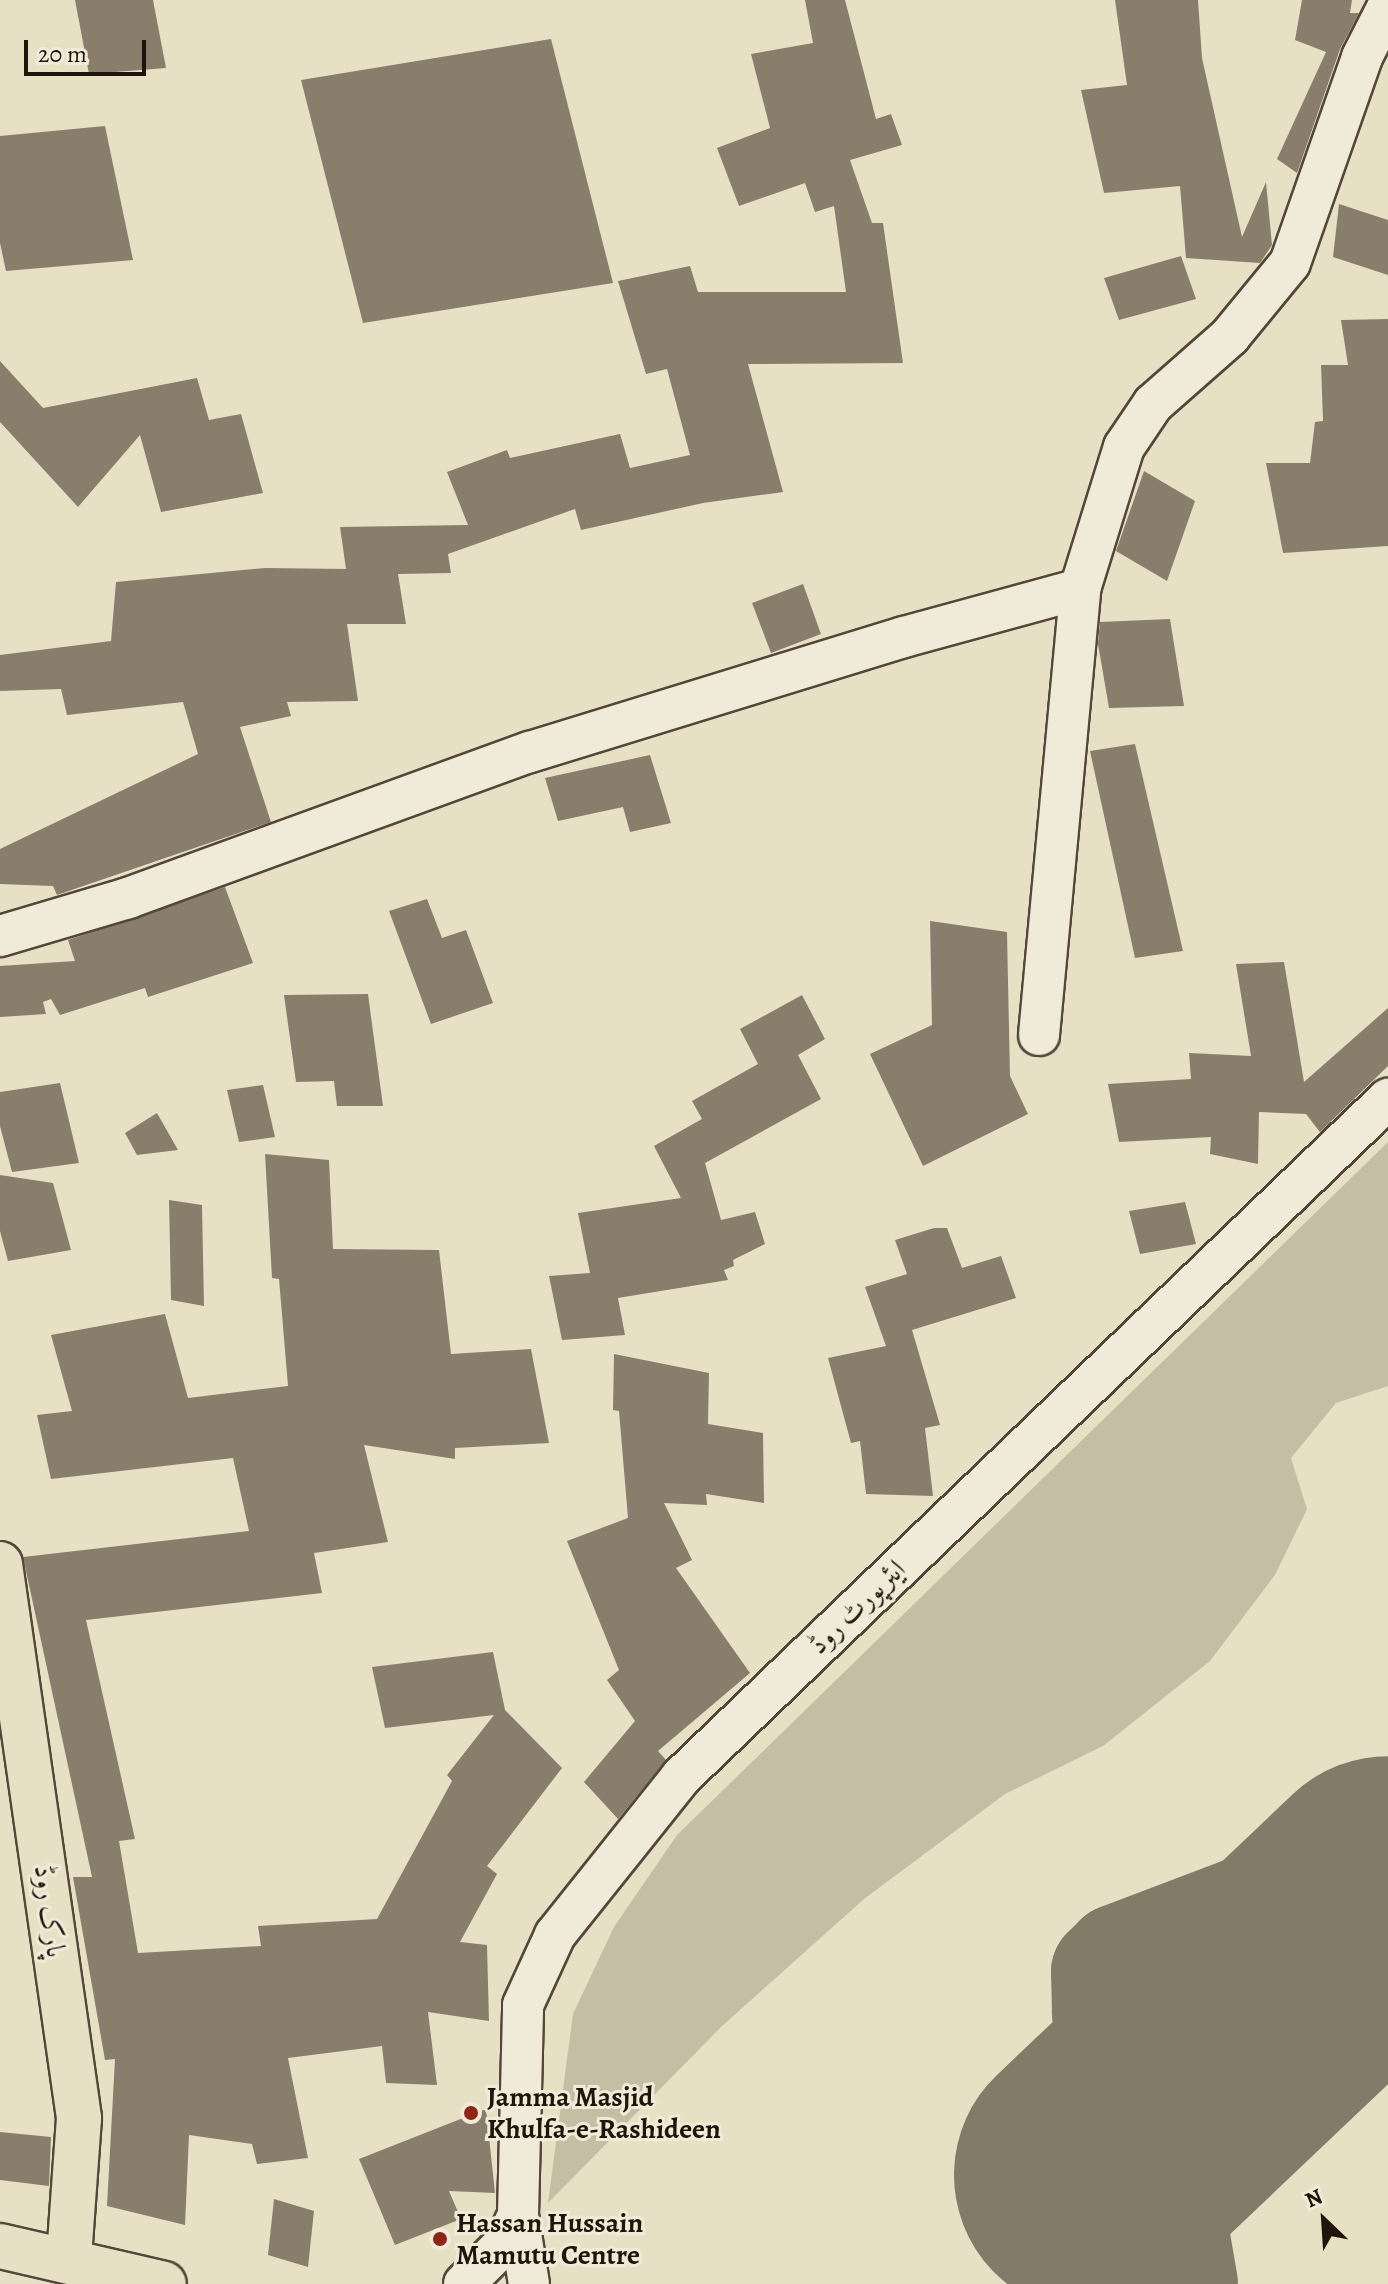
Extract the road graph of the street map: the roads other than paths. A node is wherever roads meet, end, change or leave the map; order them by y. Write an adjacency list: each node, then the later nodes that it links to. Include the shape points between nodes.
1 (1388, 6): 2 (street, via 1362,57 1290,263 1230,336 1153,404 1124,447)
2 (1080, 589): 3 (street, via 530,752 128,898); 4 (street)
3 (0, 936)
4 (1039, 1035)
5 (1388, 1099): 7 (street, ایئرپورٹ روڈ, via 681,1777 555,1935 523,2005)
6 (0, 1564): 9 (main road, پارک روڈ, via 79,2118)
7 (518, 2215): 11 (street, ایئرپورٹ روڈ, via 505,2243); 12 (street, ایئرپورٹ روڈ)
8 (0, 2246): 9 (main road)
9 (69, 2259): 10 (main road)
10 (164, 2284)
11 (464, 2284)
12 (529, 2284)

